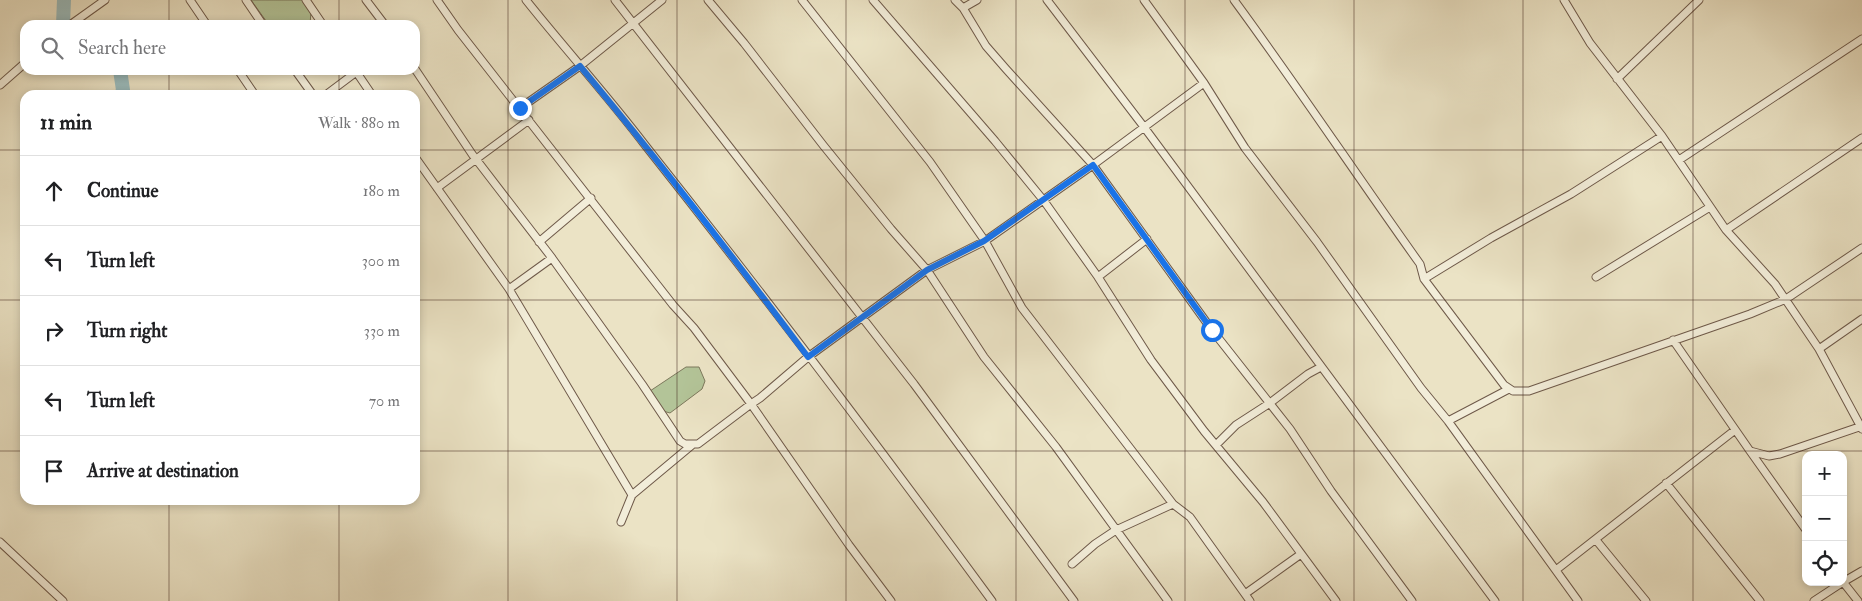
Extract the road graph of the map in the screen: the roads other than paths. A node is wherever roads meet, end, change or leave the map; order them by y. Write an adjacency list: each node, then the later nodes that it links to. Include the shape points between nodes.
1 (105, 0): 21 (street)
2 (190, 0): 22 (street)
3 (246, 0): 23 (street)
4 (306, 0): 24 (street)
5 (366, 0): 25 (street)
6 (437, 0): 42 (street)
7 (526, 0): 28 (street)
8 (615, 0): 26 (street)
9 (662, 0): 26 (street)
10 (708, 0): 61 (street)
11 (802, 0): 57 (street, via 930,162)
12 (873, 0): 53 (street)
13 (956, 0): 20 (street)
14 (977, 0): 20 (street)
15 (1047, 0): 44 (street)
16 (1144, 0): 36 (street)
17 (1234, 0): 64 (street, via 1420,264)
18 (1564, 0): 35 (street)
19 (1698, 0): 35 (street)
20 (963, 8): 50 (street, via 991,52)
21 (77, 20)
22 (204, 20)
23 (260, 20)
24 (320, 20)
25 (381, 20)
26 (634, 24): 28 (street); 67 (street)
27 (1862, 39): 48 (street)
28 (580, 66): 42 (street); 71 (street, via 644,142)
29 (20, 67): 37 (street)
30 (241, 75): 38 (street)
31 (299, 75): 39 (street)
32 (352, 75): 40 (street)
33 (360, 75): 41 (street)
34 (419, 75): 47 (street)
35 (1617, 79): 45 (street)
36 (1204, 83): 44 (street); 76 (street, via 1245,148)
37 (0, 85)
38 (252, 90)
39 (309, 90)
40 (332, 90)
41 (369, 90)
42 (520, 108): 43 (street)
43 (530, 120): 47 (street); 52 (street)
44 (1144, 126): 50 (street); 72 (street)
45 (1662, 136): 48 (street); 64 (street, via 1571,194)
46 (1862, 138): 55 (street)
47 (476, 160): 51 (street); 58 (street)
48 (1679, 160): 54 (street)
49 (420, 163): 51 (street)
50 (1093, 165): 53 (street); 56 (street)
51 (437, 188): 65 (street)
52 (591, 198): 58 (street); 75 (street)
53 (1044, 201): 57 (street); 62 (street)
54 (1710, 207): 55 (street); 63 (street)
55 (1726, 230): 66 (street)
56 (1147, 239): 62 (street); 74 (street, via 1212,330)
57 (984, 241): 61 (street); 84 (street, via 1022,308)
58 (539, 242): 60 (street)
59 (1862, 248): 66 (street)
60 (552, 258): 65 (street); 79 (street, via 680,441)
61 (927, 270): 67 (street); 87 (street, via 984,357 1056,447)
62 (1098, 277): 80 (street, via 1151,360)
63 (1596, 277)
64 (1424, 279): 73 (street)
65 (509, 289): 83 (street)
66 (1786, 299): 69 (street); 70 (street)
67 (861, 316): 71 (street); 101 (street)
68 (1862, 319): 70 (street)
69 (1673, 340): 73 (street, via 1529,391); 78 (street)
70 (1819, 349): 77 (street)
71 (808, 357): 75 (street); 100 (street)
72 (1321, 366): 74 (street); 106 (street)
73 (1509, 389): 76 (street)
74 (1270, 403): 80 (street, via 1236,425); 105 (street)
75 (751, 404): 79 (street, via 698,444); 99 (street)
76 (1448, 421): 92 (street)
77 (1862, 427): 81 (street, via 1780,454 1769,456)
78 (1734, 430): 81 (street); 82 (street)
79 (692, 445): 83 (street)
80 (1216, 445): 90 (street)
81 (1750, 451): 86 (street)
82 (1666, 483): 88 (street); 109 (street)
83 (632, 496): 85 (street)
84 (1173, 504): 87 (street); 97 (street, via 1190,517)
85 (621, 522)
86 (1802, 524)
87 (1116, 530): 91 (street); 102 (street)
88 (1596, 540): 92 (street); 108 (street)
89 (0, 542): 98 (street)
90 (1301, 554): 97 (street); 104 (street)
91 (1072, 564)
92 (1556, 570): 107 (street)
93 (1862, 571): 94 (street)
94 (1847, 580)
95 (1837, 586): 110 (street)
96 (1846, 586): 111 (street)
97 (1245, 594): 103 (street)
98 (63, 601)
99 (891, 601)
100 (992, 601)
101 (1074, 601)
102 (1168, 601)
103 (1250, 601)
104 (1336, 601)
105 (1412, 601)
106 (1495, 601)
107 (1578, 601)
108 (1646, 601)
109 (1760, 601)
110 (1814, 601)
111 (1858, 601)

